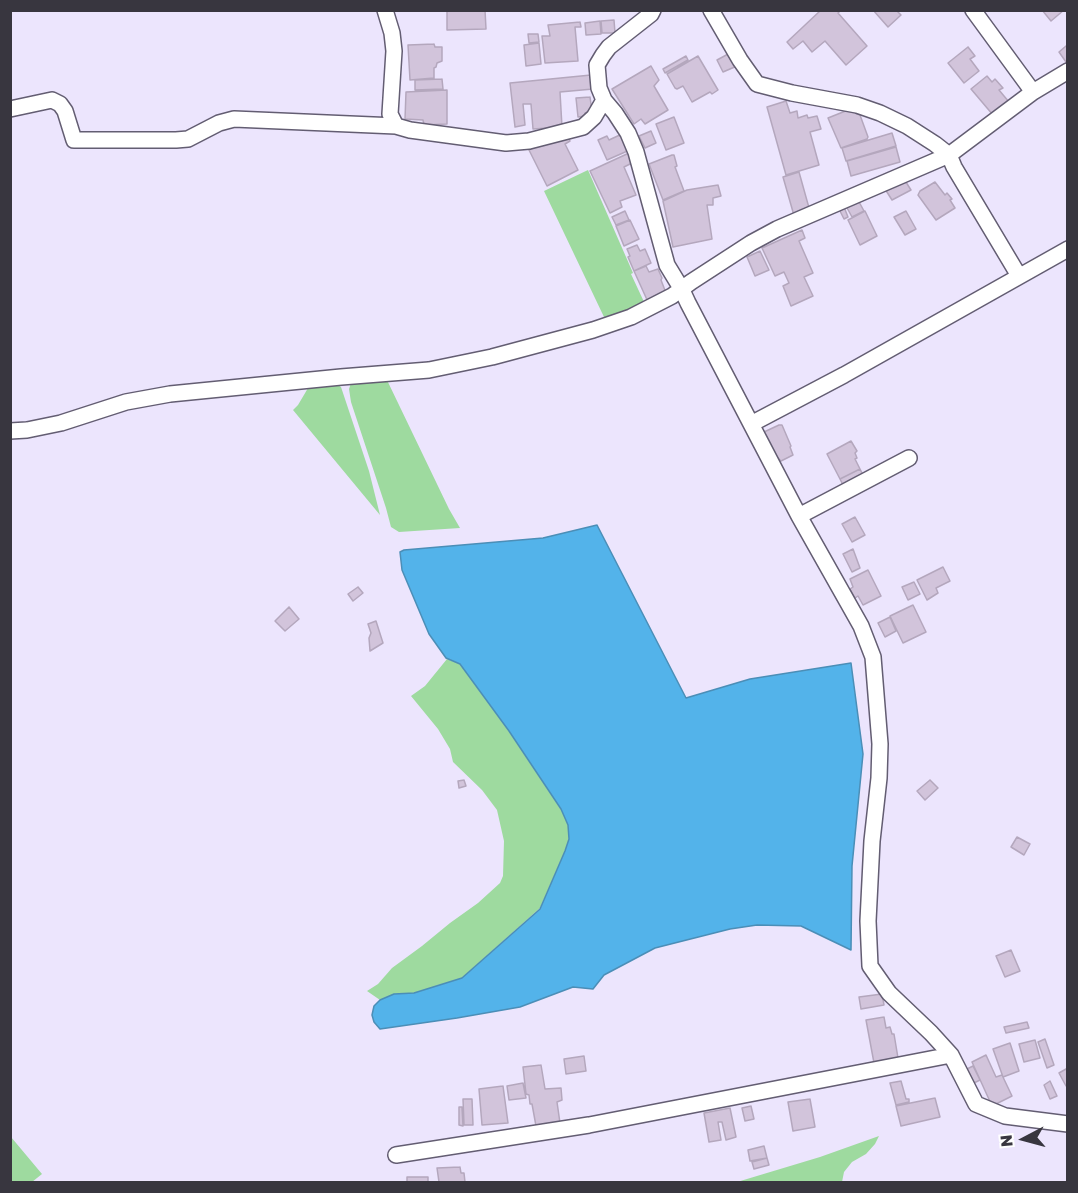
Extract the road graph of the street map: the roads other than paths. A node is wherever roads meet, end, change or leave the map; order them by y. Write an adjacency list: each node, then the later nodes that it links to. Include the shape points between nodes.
1 (385, 10): 9 (street, via 393,42 390,114)
2 (653, 10): 7 (street, via 609,46 597,65)
3 (711, 10): 10 (street, via 757,84 880,113)
4 (973, 10): 6 (street)
5 (1068, 71): 6 (street)
6 (1033, 92): 10 (street)
7 (604, 100): 9 (street, via 583,127 529,141 506,143); 13 (street, via 628,133 636,152 667,265)
8 (10, 109): 9 (street, via 52,100 65,111 74,141 188,139 234,119)
9 (396, 126)
10 (949, 155): 12 (street); 13 (street, via 777,229)
11 (1068, 249): 12 (street)
12 (1019, 276): 14 (street)
13 (681, 288): 14 (street); 15 (street, via 631,317 492,357 429,370 170,394 126,402 61,423)
14 (751, 424): 17 (street)
15 (10, 431)
16 (909, 458): 17 (street)
17 (799, 516): 18 (street, via 861,626 873,657 880,744 872,841 870,966 889,993)
18 (951, 1055): 19 (street, via 976,1104 1005,1116); 20 (street, via 590,1125)
19 (1068, 1124)
20 (396, 1155)

